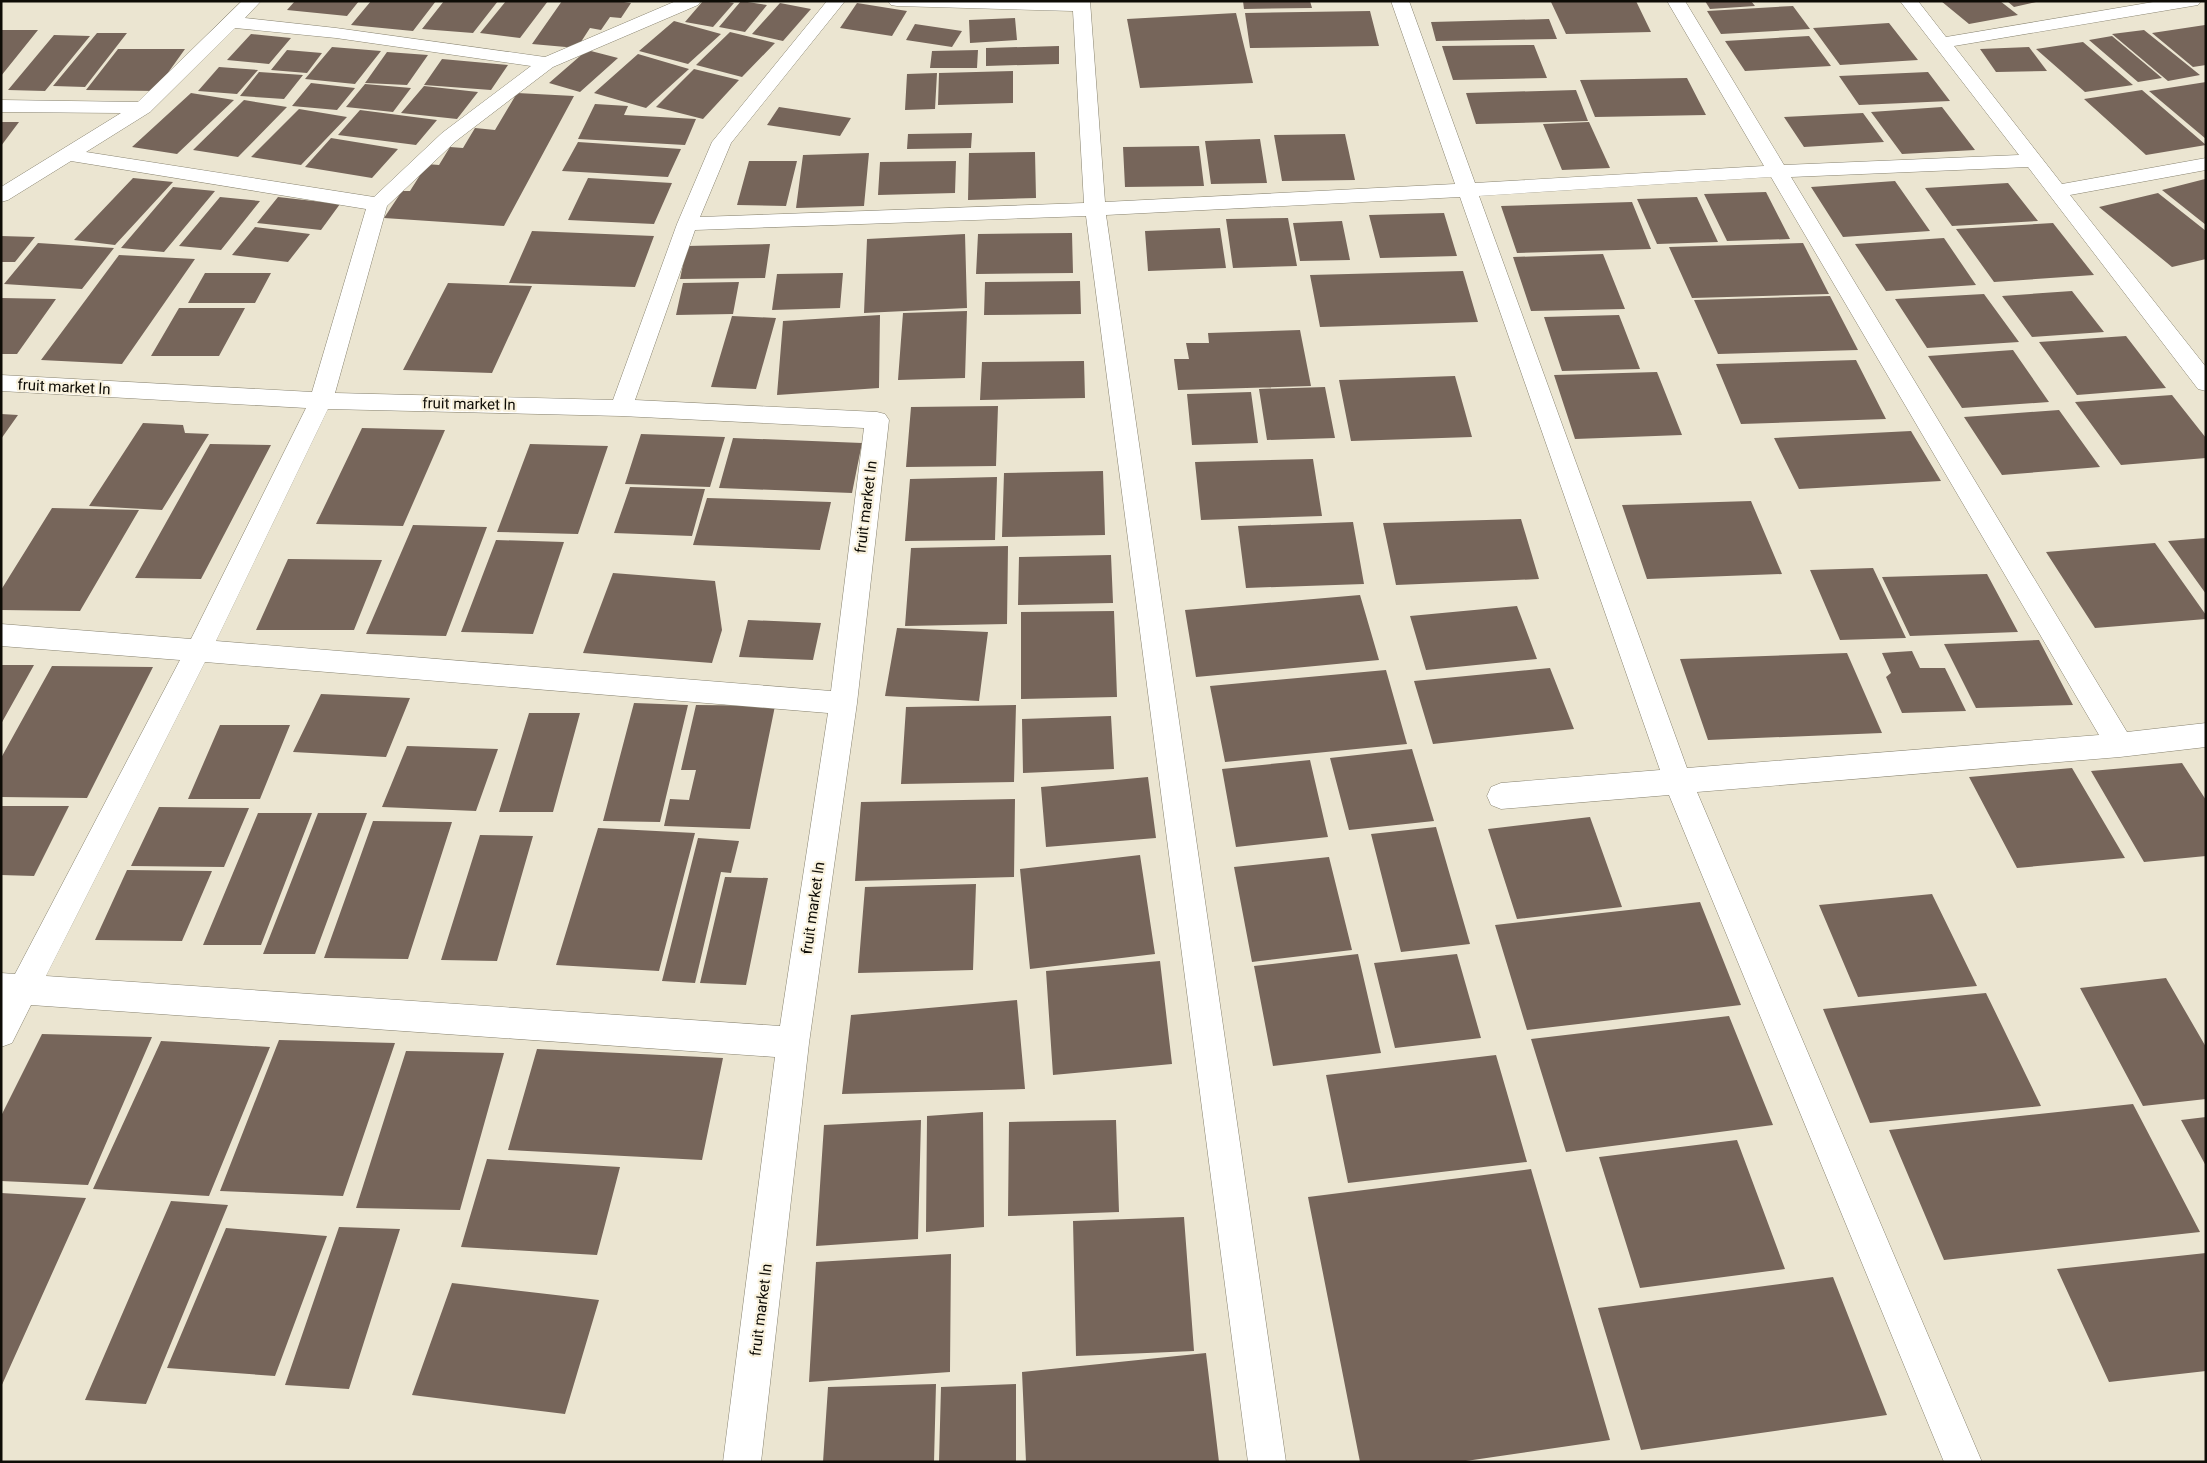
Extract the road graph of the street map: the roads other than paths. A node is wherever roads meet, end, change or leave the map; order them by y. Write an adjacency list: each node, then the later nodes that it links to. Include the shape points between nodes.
1 (252, 1): 10 (street)
2 (692, 1): 12 (street)
3 (836, 1): 24 (street, via 722,142)
4 (897, 1): 9 (street)
5 (1400, 1): 19 (street)
6 (1676, 1): 18 (street)
7 (1909, 1): 11 (street)
8 (2192, 1): 11 (street)
9 (1080, 3): 23 (street)
10 (233, 22): 12 (street); 14 (street)
11 (1942, 43): 16 (street)
12 (547, 63): 22 (street, via 449,136)
13 (1, 106): 14 (street)
14 (143, 108): 15 (street)
15 (68, 155): 21 (street); 22 (street)
16 (2032, 161): 18 (street); 20 (street)
17 (2206, 164): 20 (street)
18 (1776, 171): 19 (street); 33 (street)
19 (1468, 190): 23 (street); 34 (street)
20 (2056, 191): 25 (street)
21 (1, 196)
22 (378, 204): 27 (street)
23 (1096, 209): 24 (street); 40 (street)
24 (687, 224): 28 (street)
25 (2202, 372)
26 (1, 383): 27 (street, fruit market ln)
27 (321, 401): 28 (street, fruit market ln); 30 (street)
28 (620, 408): 31 (street, fruit market ln, via 876,420)
29 (1, 635): 30 (street)
30 (198, 650): 31 (street); 36 (street)
31 (843, 703): 38 (street, fruit market ln)
32 (2206, 735): 33 (street)
33 (2120, 745): 34 (street)
34 (1678, 781): 35 (street); 41 (street)
35 (1501, 796)
36 (13, 989): 37 (street); 38 (street)
37 (1, 1032)
38 (793, 1043): 39 (street, fruit market ln)
39 (742, 1462)
40 (1267, 1462)
41 (1963, 1462)

